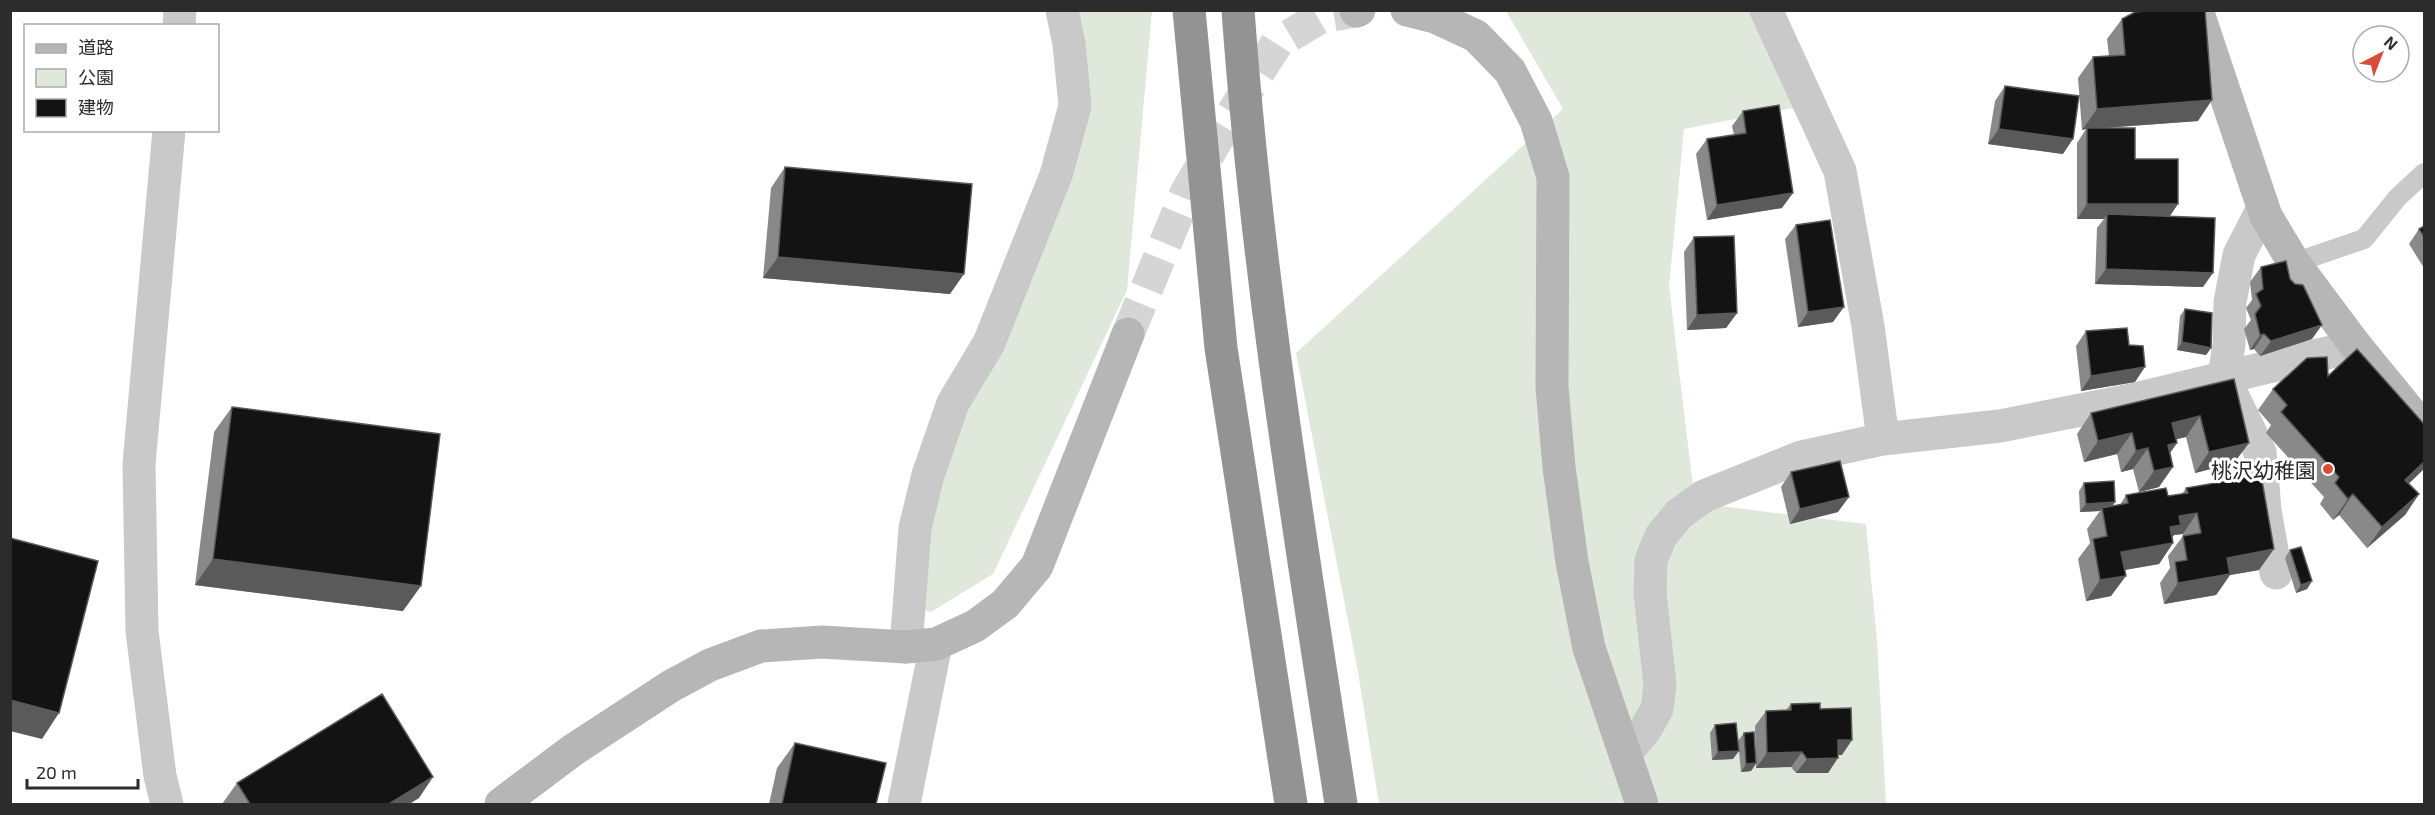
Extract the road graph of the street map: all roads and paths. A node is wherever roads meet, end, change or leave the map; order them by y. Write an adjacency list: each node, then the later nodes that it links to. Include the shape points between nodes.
1 (1062, 10): 17 (street, via 1075,106 1056,174 989,344 952,403 928,475 915,528)
2 (1189, 10): 22 (highway, via 1221,348)
3 (1238, 10): 23 (highway, via 1270,333)
4 (1407, 10): 18 (street, via 1435,16 1476,36 1510,71 1536,121 1553,177 1552,387 1559,467 1588,648)
5 (1766, 10): 15 (street, via 1840,171 1868,326)
6 (2197, 10): 9 (street)
7 (169, 132): 19 (street, via 139,464 142,631)
8 (2424, 173): 10 (lane, via 2398,197 2364,239)
9 (2264, 208): 10 (street); 13 (street, via 2239,255 2230,302)
10 (2294, 263): 12 (street)
11 (1128, 334): 17 (street, via 1037,566 1005,603 975,626)
12 (2356, 346): 13 (street); 14 (street)
13 (2224, 378): 15 (street, via 2000,426); 16 (street, via 2260,452)
14 (2424, 429)
15 (1883, 439): 18 (street, via 1801,458 1704,496 1679,514 1661,536 1651,560 1650,593 1660,685 1657,709 1646,730)
16 (2276, 573)
17 (921, 645): 20 (street, via 822,642 761,646 710,664 573,750); 21 (street)
18 (1625, 754): 24 (street)
19 (166, 804)
20 (501, 804)
21 (904, 804)
22 (1291, 804)
23 (1341, 804)
24 (1642, 804)

